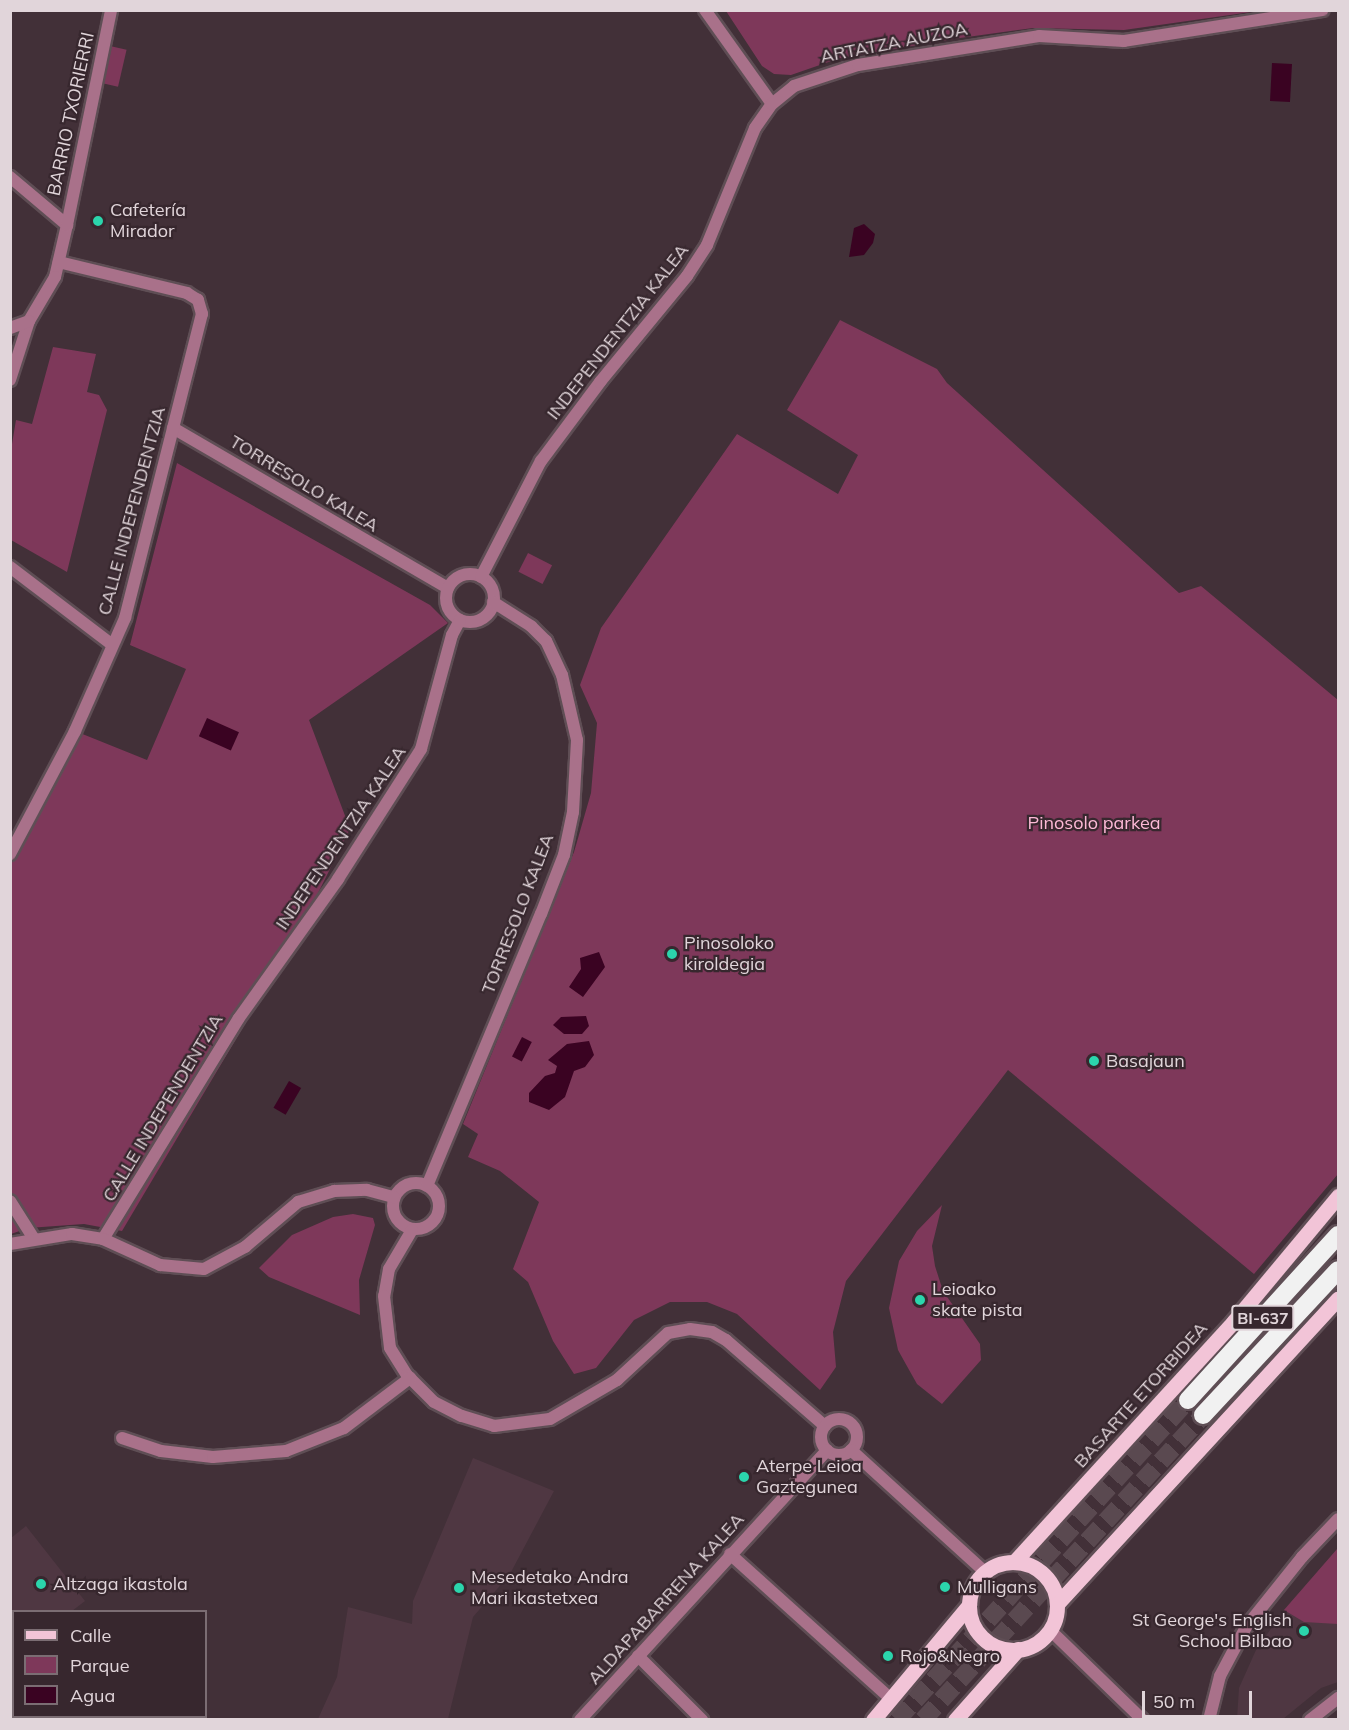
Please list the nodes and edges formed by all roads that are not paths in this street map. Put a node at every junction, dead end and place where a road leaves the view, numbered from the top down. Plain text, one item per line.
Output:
1 (111, 10) edge
2 (705, 10) edge
3 (1323, 10) edge
4 (772, 104) junction
5 (10, 177) edge
6 (67, 225) junction
7 (59, 262) junction
8 (29, 321) junction
9 (10, 328) edge
10 (10, 380) edge
11 (173, 428) junction
12 (10, 567) edge
13 (481, 577) junction
14 (448, 588) junction
15 (493, 602) junction
16 (460, 620) junction
17 (111, 644) junction
18 (10, 854) edge
19 (254, 997) joint
20 (427, 1186) junction
21 (1338, 1196) edge
22 (394, 1197) junction
23 (10, 1201) edge
24 (412, 1230) junction
25 (1338, 1235) edge
26 (34, 1239) junction
27 (103, 1239) junction
28 (10, 1244) edge
29 (1338, 1270) edge
30 (1338, 1298) edge
31 (410, 1378) junction
32 (1188, 1400) tunnel mouth
33 (1203, 1415) tunnel mouth
34 (825, 1426) junction
35 (122, 1438) dead end
36 (827, 1450) junction
37 (851, 1450) junction
38 (1338, 1519) edge
39 (730, 1554) junction
40 (1014, 1562) junction
41 (984, 1572) junction
42 (1058, 1604) junction
43 (969, 1605) junction
44 (1050, 1630) junction
45 (1018, 1649) junction
46 (638, 1656) junction
47 (1338, 1698) edge
48 (891, 1699) junction
49 (580, 1719) edge
50 (702, 1719) edge
51 (873, 1719) edge
52 (955, 1719) edge
53 (1143, 1719) edge
54 (1209, 1719) edge
55 (1310, 1719) edge

1 - 6 street, BARRIO TXORIERRI
2 - 4 street
3 - 4 street, ARTATZA AUZOA
4 - 13 street, INDEPENDENTZIA KALEA
5 - 6 street, BARRIO TXORIERRI
6 - 7 street, BARRIO TXORIERRI
7 - 8 street, BARRIO TXORIERRI
7 - 11 street, CALLE INDEPENDENTZIA
8 - 9 street
8 - 10 street, BARRIO TXORIERRI
11 - 14 street, TORRESOLO KALEA
11 - 17 street, CALLE INDEPENDENTZIA
12 - 17 street
13 - 14 street
13 - 15 street
14 - 16 street
15 - 16 street
15 - 20 street, TORRESOLO KALEA
16 - 19 street, INDEPENDENTZIA KALEA
17 - 18 street, CALLE INDEPENDENTZIA
19 - 27 street, CALLE INDEPENDENTZIA
20 - 22 street
20 - 24 street
21 - 40 main road, BASARTE ETORBIDEA
22 - 24 street
22 - 27 street
23 - 26 street
24 - 31 street
25 - 32 highway, BI-637
26 - 27 street
26 - 28 street
29 - 33 highway, BI-637
30 - 42 main road
31 - 34 street
31 - 35 street
34 - 36 street
34 - 37 street
36 - 37 street
36 - 39 street, ALDAPABARRENA KALEA
37 - 41 street
38 - 54 street
39 - 46 street, ALDAPABARRENA KALEA
39 - 48 street
40 - 41 main road
40 - 42 main road
41 - 43 main road
42 - 44 main road
43 - 45 main road
43 - 48 main road
44 - 45 main road
44 - 53 street
45 - 52 main road
46 - 49 street, ALDAPABARRENA KALEA
46 - 50 street
47 - 55 street
48 - 51 main road

